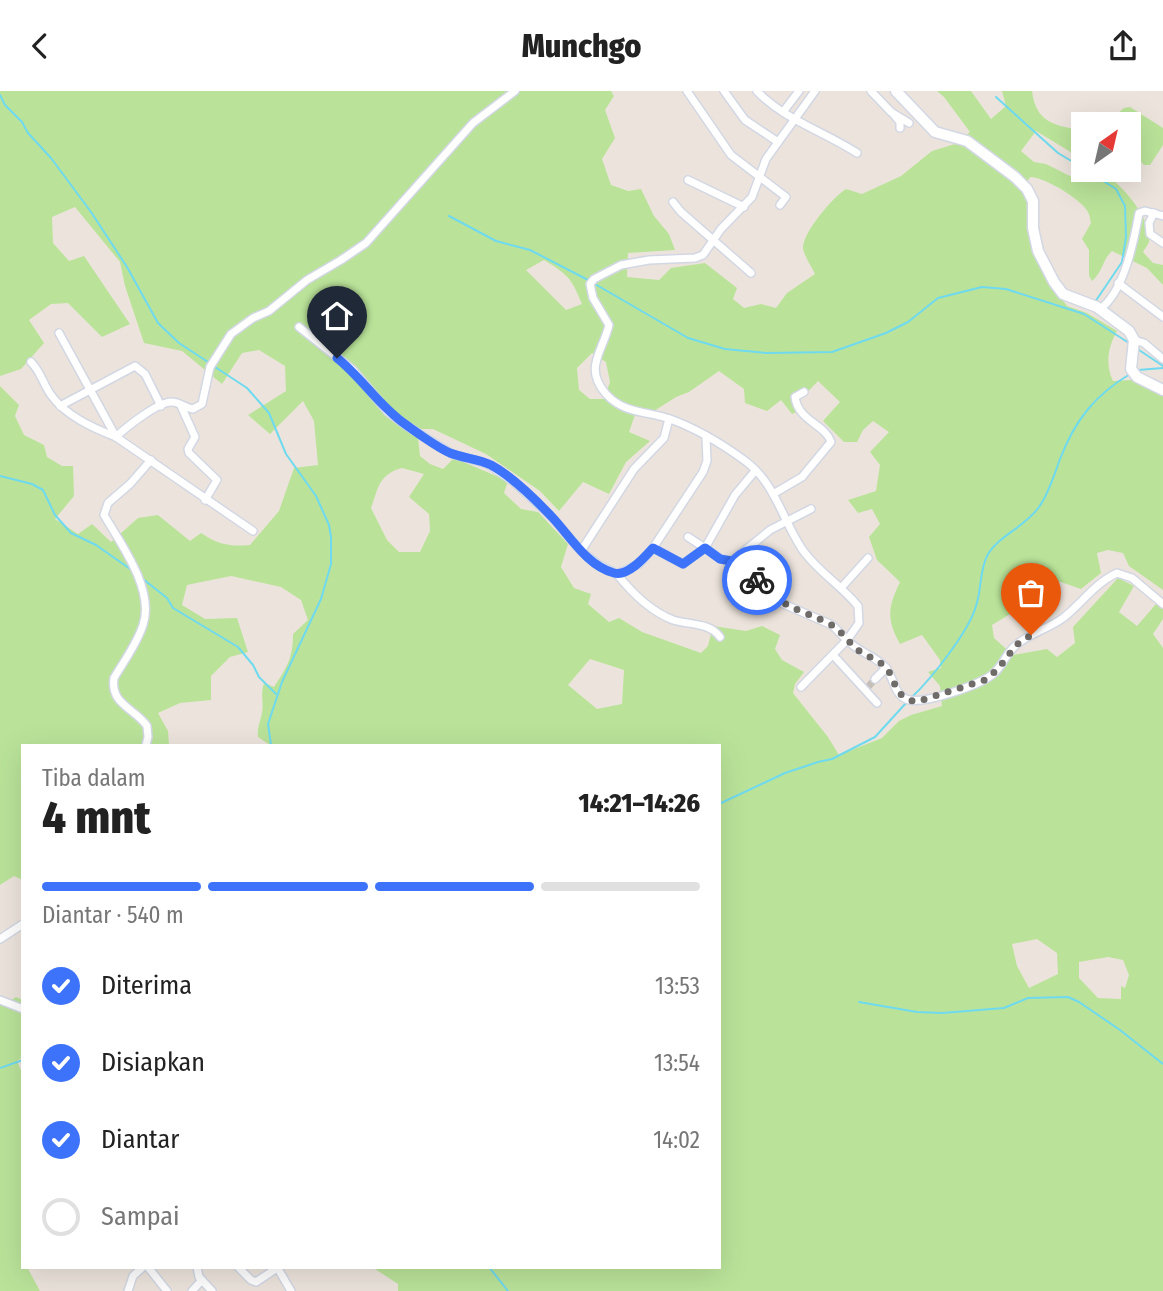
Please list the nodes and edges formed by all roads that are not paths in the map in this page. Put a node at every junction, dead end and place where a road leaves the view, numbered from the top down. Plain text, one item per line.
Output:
1 (514, 91) edge
2 (687, 91) edge
3 (724, 91) edge
4 (799, 91) edge
5 (814, 91) edge
6 (871, 91) edge
7 (896, 91) edge
8 (762, 93) edge
9 (783, 111) junction
10 (891, 112) junction
11 (795, 120) junction
12 (909, 123) dead end
13 (900, 128) dead end
14 (778, 142) junction
15 (857, 153) dead end
16 (760, 179) junction
17 (688, 180) dead end
18 (673, 202) dead end
19 (780, 205) dead end
20 (744, 207) junction
21 (1154, 213) junction
22 (1163, 216) edge
23 (715, 239) junction
24 (1163, 243) edge
25 (751, 273) dead end
26 (1118, 283) junction
27 (1095, 307) junction
28 (1163, 317) edge
29 (299, 327) dead end
30 (59, 333) dead end
31 (1134, 340) junction
32 (1163, 359) edge
33 (31, 362) dead end
34 (90, 390) junction
35 (1163, 390) edge
36 (804, 392) dead end
37 (60, 405) junction
38 (181, 405) junction
39 (161, 406) junction
40 (669, 419) junction
41 (116, 437) junction
42 (706, 438) junction
43 (151, 460) junction
44 (755, 471) junction
45 (774, 494) junction
46 (205, 499) junction
47 (811, 509) dead end
48 (787, 522) junction
49 (253, 531) dead end
50 (688, 537) dead end
51 (653, 548) junction
52 (705, 548) junction
53 (581, 551) junction
54 (868, 558) dead end
55 (732, 562) junction
56 (617, 574) junction
57 (841, 588) junction
58 (1163, 604) edge
59 (720, 637) dead end
60 (847, 640) junction
61 (833, 655) junction
62 (886, 668) junction
63 (875, 679) tunnel mouth
64 (801, 687) dead end
65 (877, 703) dead end
66 (146, 744) edge
67 (21, 925) edge
68 (0, 939) edge
69 (0, 1000) edge
70 (21, 1008) edge
71 (143, 1269) edge
72 (148, 1269) edge
73 (197, 1269) edge
74 (240, 1269) edge
75 (275, 1269) edge
76 (277, 1269) edge
77 (202, 1280) junction
78 (128, 1291) edge
79 (167, 1291) edge
80 (192, 1291) edge
81 (212, 1291) edge
82 (290, 1291) edge

1 - 38 street
2 - 16 street
3 - 14 street
4 - 9 street
5 - 11 street
6 - 10 street
7 - 27 street
8 - 9 street
9 - 11 street
10 - 12 street
10 - 13 street
11 - 14 street
11 - 15 street
14 - 16 street
16 - 19 street
16 - 20 street
17 - 20 street
18 - 23 street
20 - 23 street
21 - 22 street
21 - 24 street
21 - 26 street
23 - 25 street
23 - 40 street
26 - 27 street
26 - 28 street
27 - 31 street
29 - 53 street
30 - 34 street
31 - 32 street
31 - 35 street
33 - 37 street
34 - 37 street
34 - 39 street
34 - 41 street
36 - 45 street
37 - 41 street
38 - 39 street
38 - 46 street
39 - 41 street
40 - 42 street
40 - 53 street
41 - 43 street
42 - 44 street
42 - 51 street
43 - 46 street
43 - 66 street
44 - 45 street
44 - 52 street
45 - 48 street
46 - 49 street
47 - 48 street
48 - 55 street
48 - 57 street
50 - 52 street
51 - 52 street
51 - 56 street
52 - 55 street
53 - 56 street
54 - 57 street
55 - 60 street
56 - 59 street
57 - 60 street
58 - 62 street
60 - 61 street
60 - 62 street
61 - 64 street
61 - 65 street
62 - 63 street
67 - 68 street
69 - 70 street
71 - 78 street
72 - 79 street
73 - 77 street
74 - 75 street
76 - 82 street
77 - 80 street
77 - 81 street

